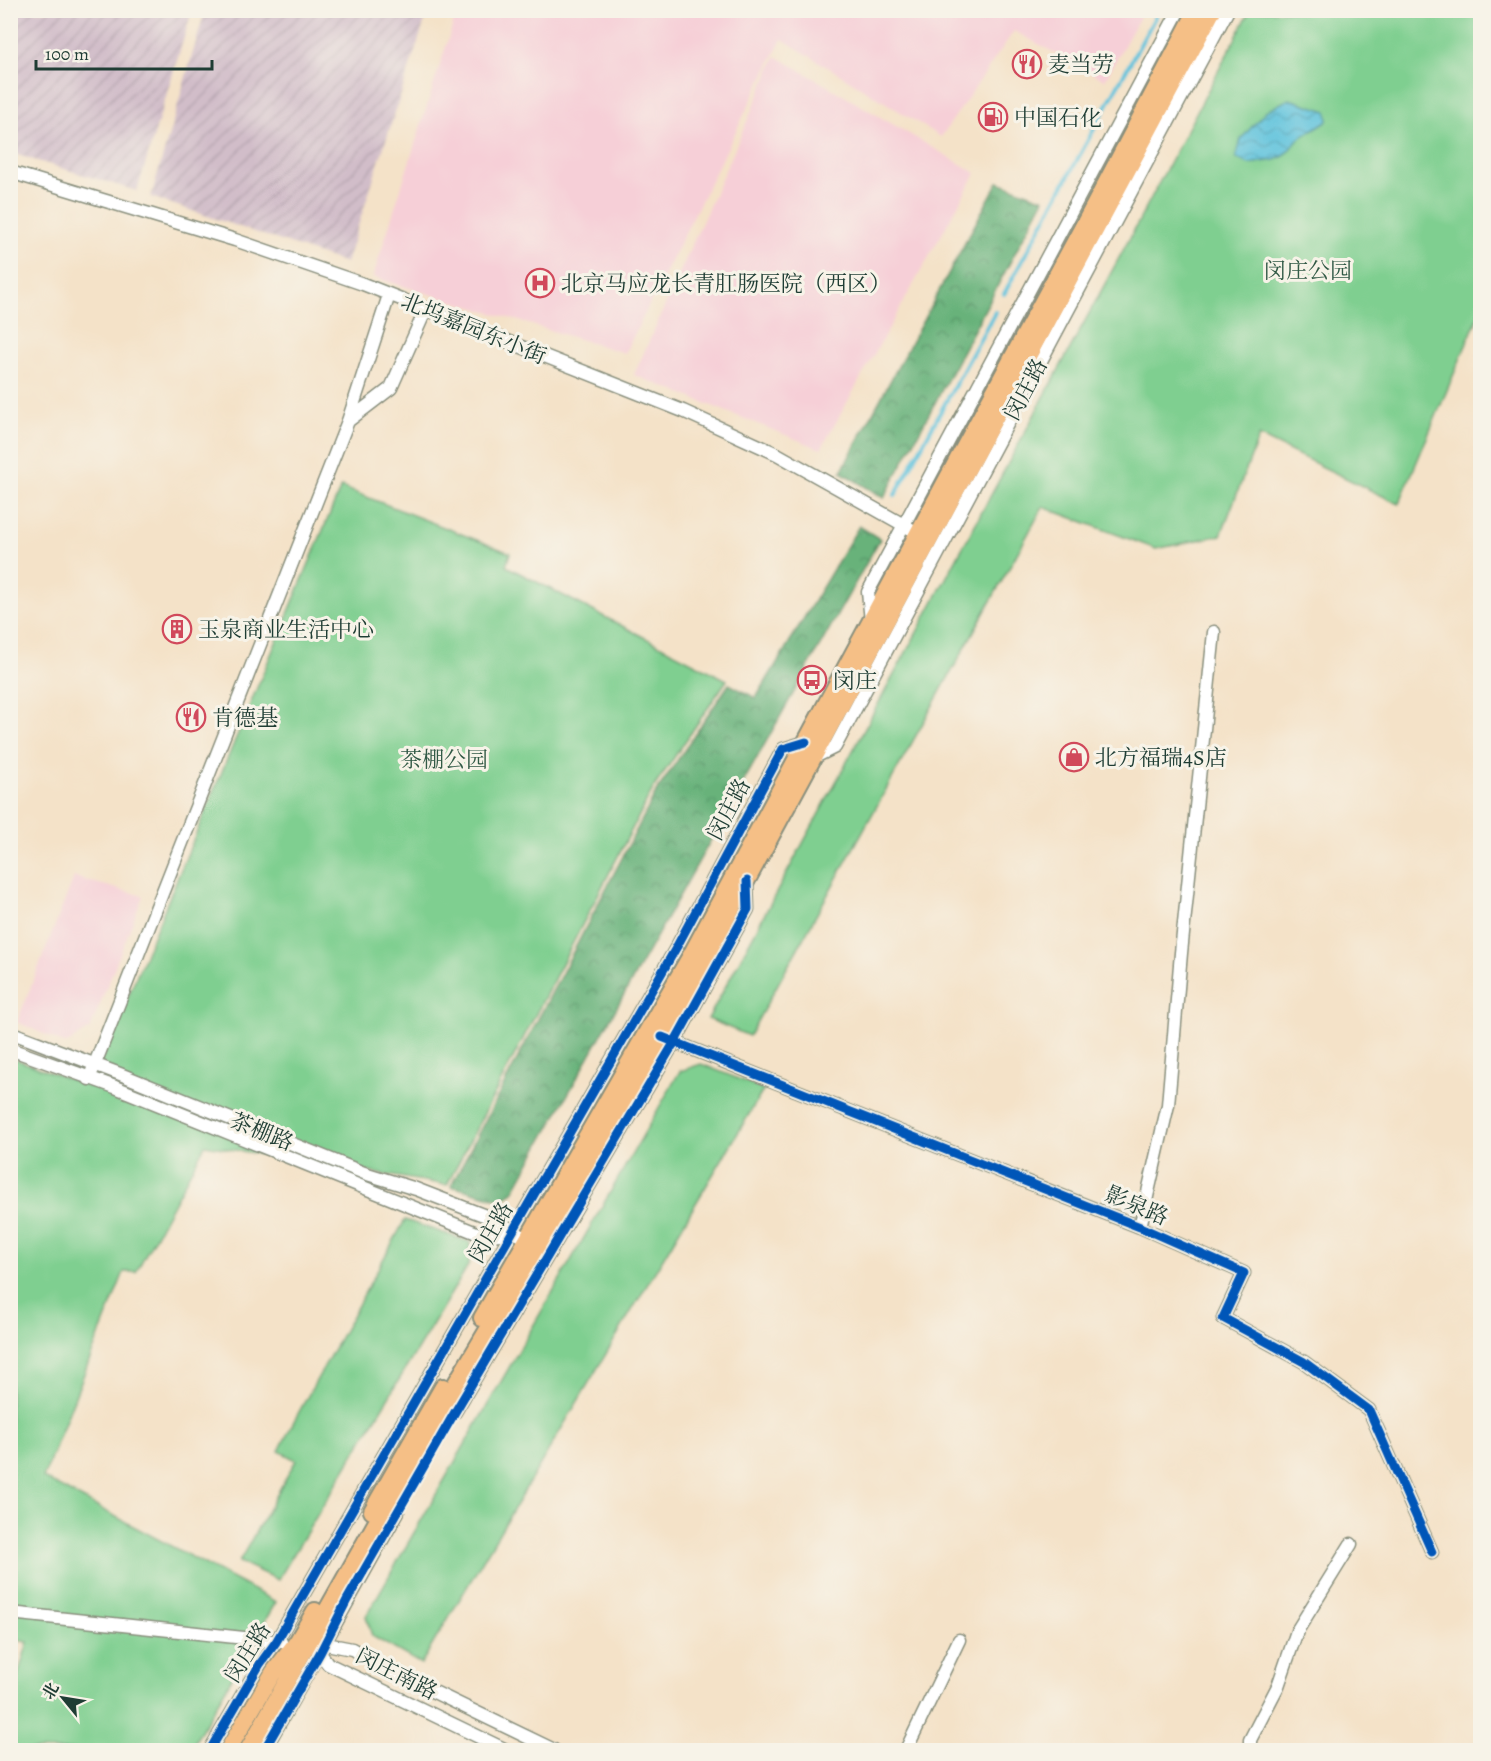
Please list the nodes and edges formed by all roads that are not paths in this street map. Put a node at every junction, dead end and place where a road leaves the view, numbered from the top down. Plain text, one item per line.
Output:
1 (1179, 10) edge
2 (1197, 10) edge
3 (1213, 10) edge
4 (1228, 10) edge
5 (10, 172) edge
6 (1098, 209) junction
7 (389, 295) junction
8 (426, 309) junction
9 (348, 421) junction
10 (911, 529) junction
11 (1214, 632) dead end
12 (10, 1032) edge
13 (668, 1040) junction
14 (10, 1049) edge
15 (95, 1064) junction
16 (89, 1078) junction
17 (1140, 1227) junction
18 (527, 1238) junction
19 (449, 1416) junction
20 (1351, 1544) dead end
21 (1432, 1552) dead end
22 (10, 1613) edge
23 (958, 1640) dead end
24 (276, 1642) junction
25 (313, 1645) junction
26 (210, 1750) edge
27 (228, 1750) edge
28 (248, 1750) edge
29 (264, 1750) edge
30 (506, 1750) edge
31 (554, 1750) edge
32 (906, 1750) edge
33 (1250, 1750) edge

1 - 6 street, 闵庄路
2 - 6 main road, 闵庄路
3 - 6 main road, 闵庄路
4 - 6 street, 闵庄路
5 - 7 street, 北坞嘉园东小街
6 - 10 main road, 闵庄路
6 - 13 main road, 闵庄路
7 - 8 street, 北坞嘉园东小街
7 - 9 street
8 - 9 street
8 - 10 street, 北坞嘉园东小街
9 - 15 street
10 - 18 main road, 闵庄路
11 - 17 street
12 - 15 street, 茶棚路
13 - 17 street, 影泉路
13 - 18 main road, 闵庄路
13 - 19 street, 闵庄路
14 - 16 street, 茶棚路
15 - 16 street
15 - 18 street, 茶棚路
16 - 18 street, 茶棚路
17 - 21 street, 影泉路
18 - 19 main road, 闵庄路
18 - 24 street, 闵庄路
18 - 25 main road, 闵庄路
19 - 25 main road, 闵庄路
20 - 33 street
22 - 24 street
23 - 32 street
24 - 25 street
24 - 26 street, 闵庄路
25 - 27 main road, 闵庄路
25 - 28 main road, 闵庄路
25 - 29 street, 闵庄路
25 - 30 street, 闵庄南路
25 - 31 street, 闵庄南路

